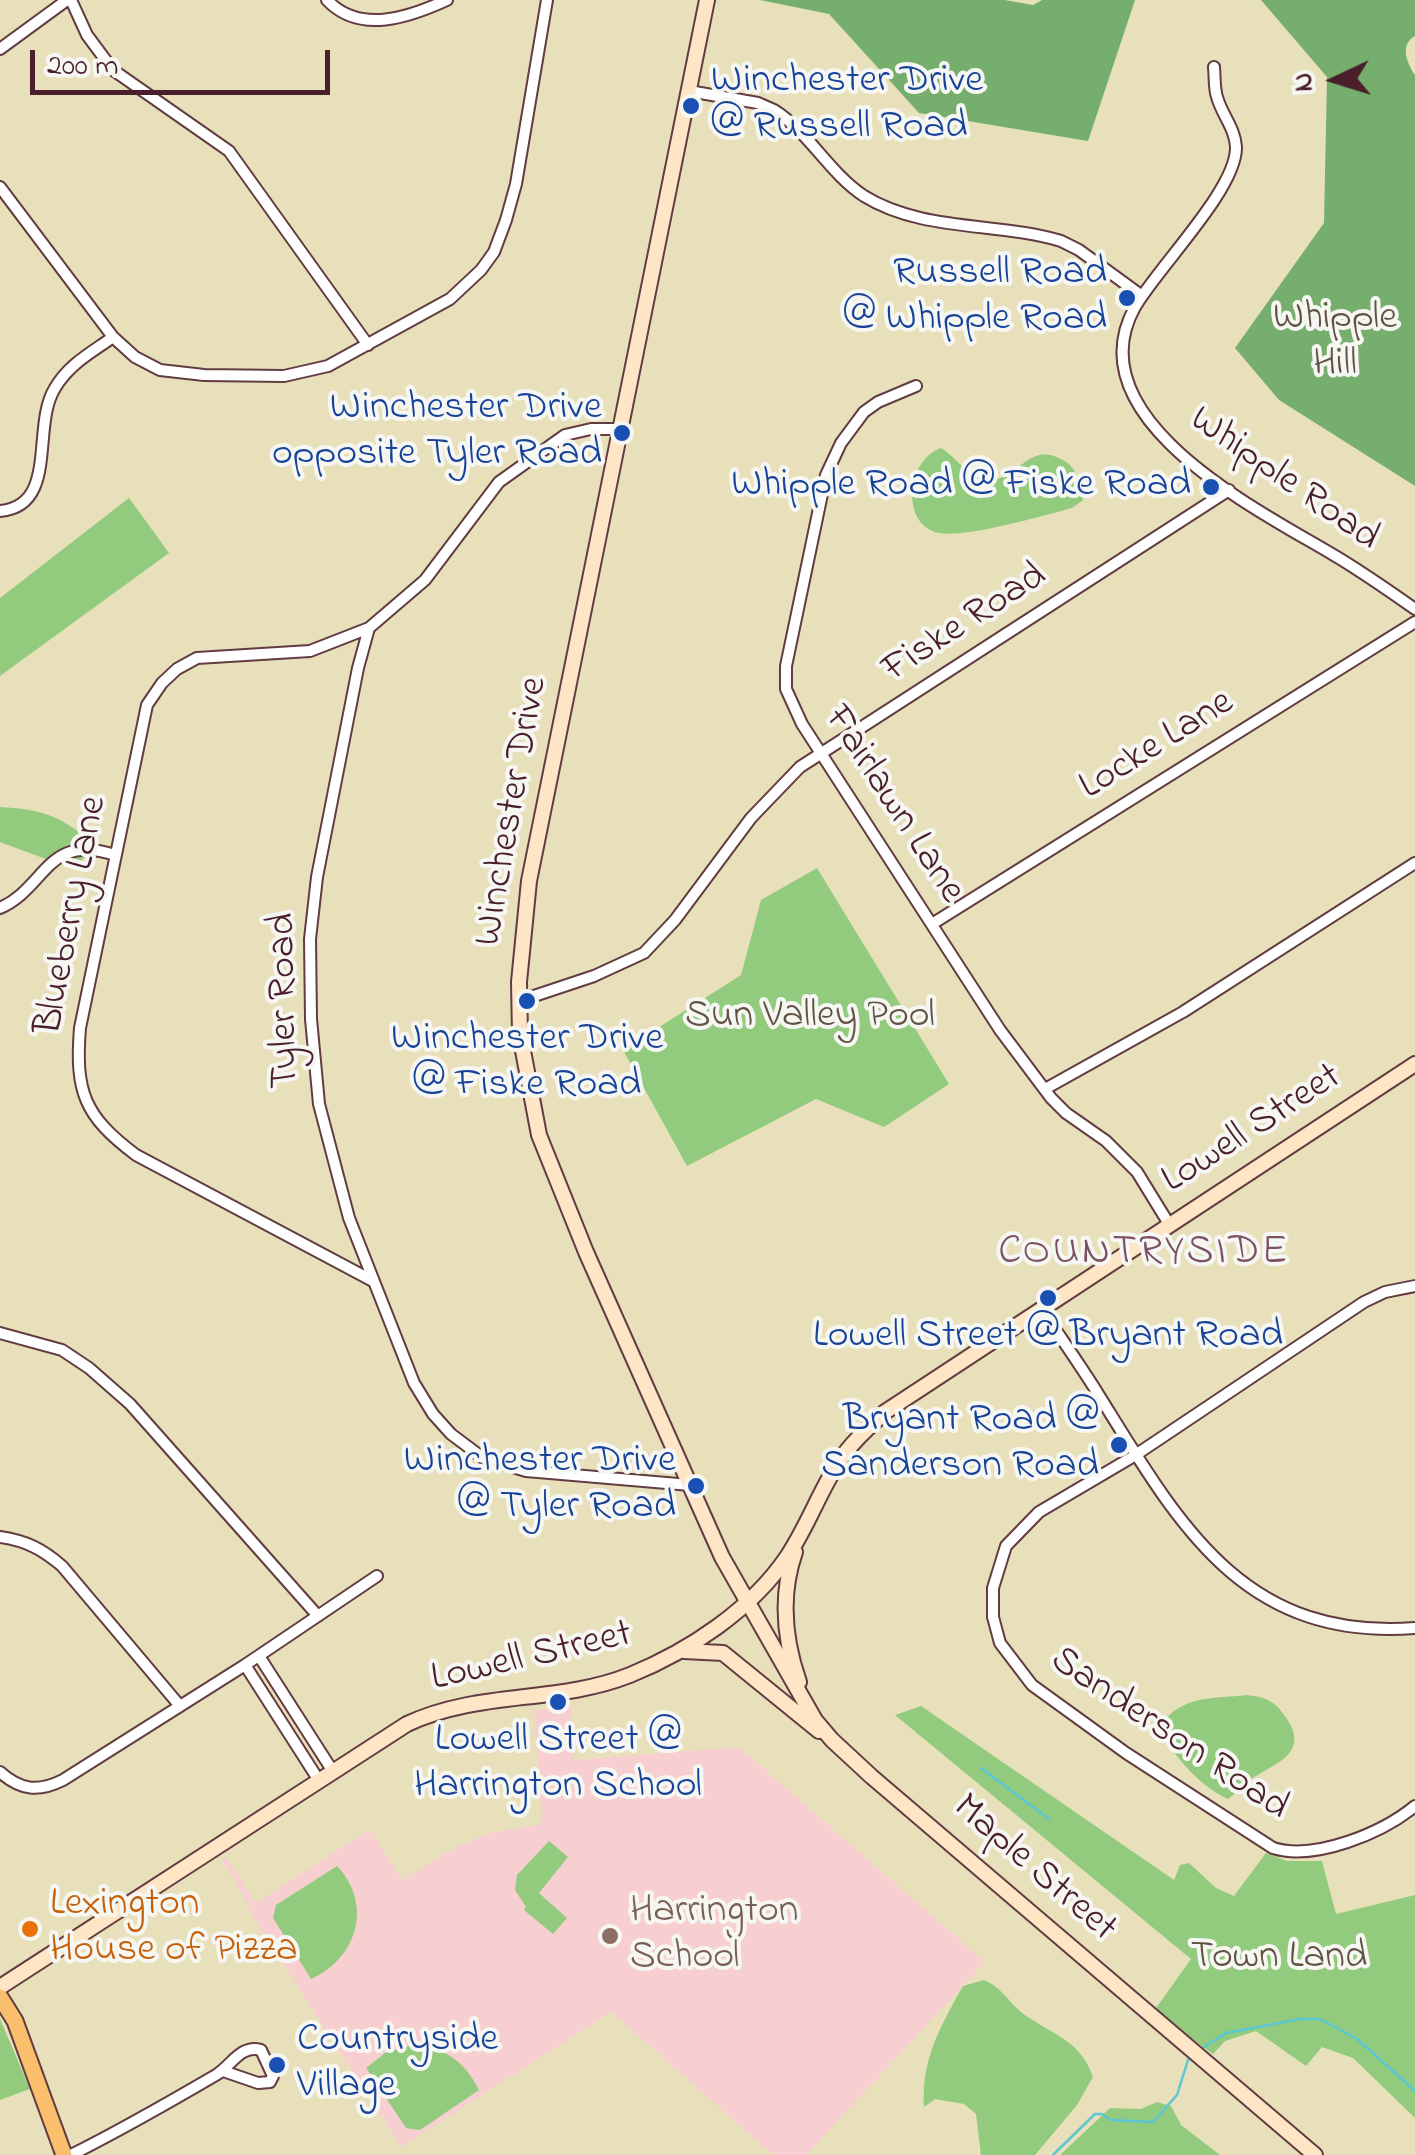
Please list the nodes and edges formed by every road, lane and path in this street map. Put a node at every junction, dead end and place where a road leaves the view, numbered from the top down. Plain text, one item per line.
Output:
1 (69, 0) edge
2 (327, 0) edge
3 (447, 0) edge
4 (547, 0) edge
5 (707, 0) edge
6 (0, 49) edge
7 (1214, 67) dead end
8 (688, 90) junction
9 (0, 187) edge
10 (1142, 296) junction
11 (113, 338) junction
12 (368, 346) junction
13 (916, 386) dead end
14 (620, 429) junction
15 (1228, 490) junction
16 (0, 511) edge
17 (1415, 609) edge
18 (1415, 622) edge
19 (369, 628) junction
20 (821, 754) junction
21 (115, 855) junction
22 (1415, 864) edge
23 (0, 908) edge
24 (932, 924) junction
25 (519, 1001) junction
26 (1415, 1064) edge
27 (1045, 1090) junction
28 (1169, 1224) junction
29 (374, 1282) junction
30 (1415, 1286) edge
31 (1041, 1308) junction
32 (0, 1333) edge
33 (1134, 1456) junction
34 (690, 1485) junction
35 (814, 1505) junction
36 (0, 1537) edge
37 (377, 1576) dead end
38 (746, 1602) junction
39 (318, 1616) junction
40 (1415, 1628) edge
41 (677, 1652) junction
42 (259, 1656) junction
43 (245, 1665) junction
44 (180, 1706) junction
45 (815, 1720) junction
46 (832, 1740) junction
47 (332, 1770) junction
48 (0, 1772) edge
49 (318, 1779) junction
50 (1415, 1806) edge
51 (0, 1987) edge
52 (0, 1996) edge
53 (223, 2070) junction
54 (68, 2155) edge
55 (1315, 2155) edge

1 - 6 street
1 - 12 street
2 - 3 street
4 - 12 street
5 - 8 main road, Winchester Drive
7 - 10 street, Whipple Road
8 - 10 street
8 - 14 main road, Winchester Drive
9 - 11 street
10 - 15 street, Whipple Road
11 - 12 street
11 - 16 street
13 - 20 street, Fairlawn Lane
14 - 19 street
14 - 25 main road, Winchester Drive
15 - 17 street, Whipple Road
15 - 20 street, Fiske Road
18 - 24 street, Locke Lane
19 - 21 street, Blueberry Lane
19 - 29 street, Tyler Road
20 - 24 street, Fairlawn Lane
20 - 25 street, Fiske Road
21 - 23 street
21 - 29 street, Blueberry Lane
22 - 27 street
24 - 27 street, Fairlawn Lane
25 - 34 main road, Winchester Drive
26 - 28 main road, Lowell Street
27 - 28 street, Fairlawn Lane
28 - 31 main road, Lowell Street
29 - 34 street, Tyler Road
30 - 33 street, Sanderson Road
31 - 33 street
31 - 35 main road, Lowell Street
32 - 39 street
33 - 40 street
33 - 50 street, Sanderson Road
34 - 38 main road, Winchester Drive
35 - 38 main road, Lowell Street
35 - 45 main road
36 - 44 street
37 - 39 street
38 - 41 main road, Lowell Street
38 - 45 main road, Maple Street
39 - 42 street
41 - 46 main road
41 - 47 main road, Lowell Street
42 - 43 street
42 - 47 street
43 - 44 street
43 - 49 street
44 - 48 street
45 - 46 main road, Maple Street
46 - 55 main road, Maple Street
47 - 49 main road, Lowell Street
49 - 51 main road, Lowell Street
52 - 54 main road
53 - 53 street
53 - 54 street

